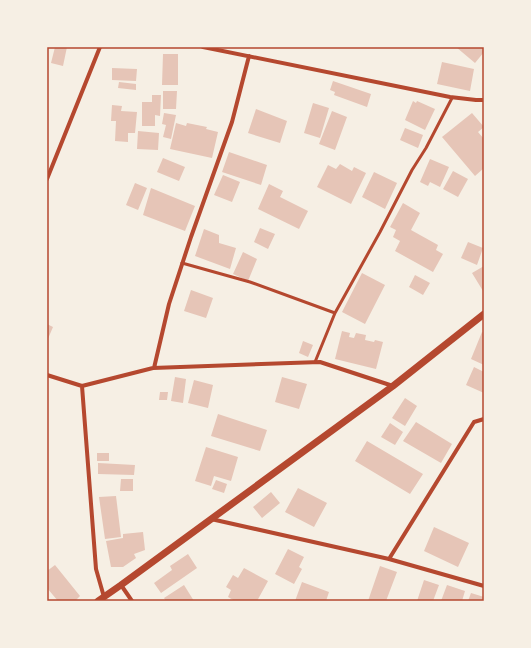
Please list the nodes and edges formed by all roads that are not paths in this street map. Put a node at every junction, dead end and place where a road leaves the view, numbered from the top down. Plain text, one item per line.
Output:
1 (100, 47) edge
2 (203, 47) edge
3 (249, 56) junction
4 (452, 98) junction
5 (484, 100) edge
6 (47, 179) edge
7 (182, 264) junction
8 (334, 313) junction
9 (484, 314) edge
10 (316, 362) junction
11 (154, 368) junction
12 (47, 375) edge
13 (82, 386) junction
14 (393, 386) junction
15 (484, 419) edge
16 (211, 519) junction
17 (389, 559) junction
18 (121, 585) junction
19 (484, 586) edge
20 (101, 599) edge
21 (132, 601) edge

1 - 6 street
2 - 3 street
3 - 4 street
3 - 7 street
4 - 5 street
4 - 8 lane
7 - 8 lane
7 - 11 street
8 - 10 lane
9 - 14 street
10 - 11 street
10 - 14 street
11 - 13 street
12 - 13 street
13 - 20 street
14 - 16 street
15 - 17 street
16 - 17 street
16 - 18 street
17 - 19 street
18 - 20 street
18 - 21 street

